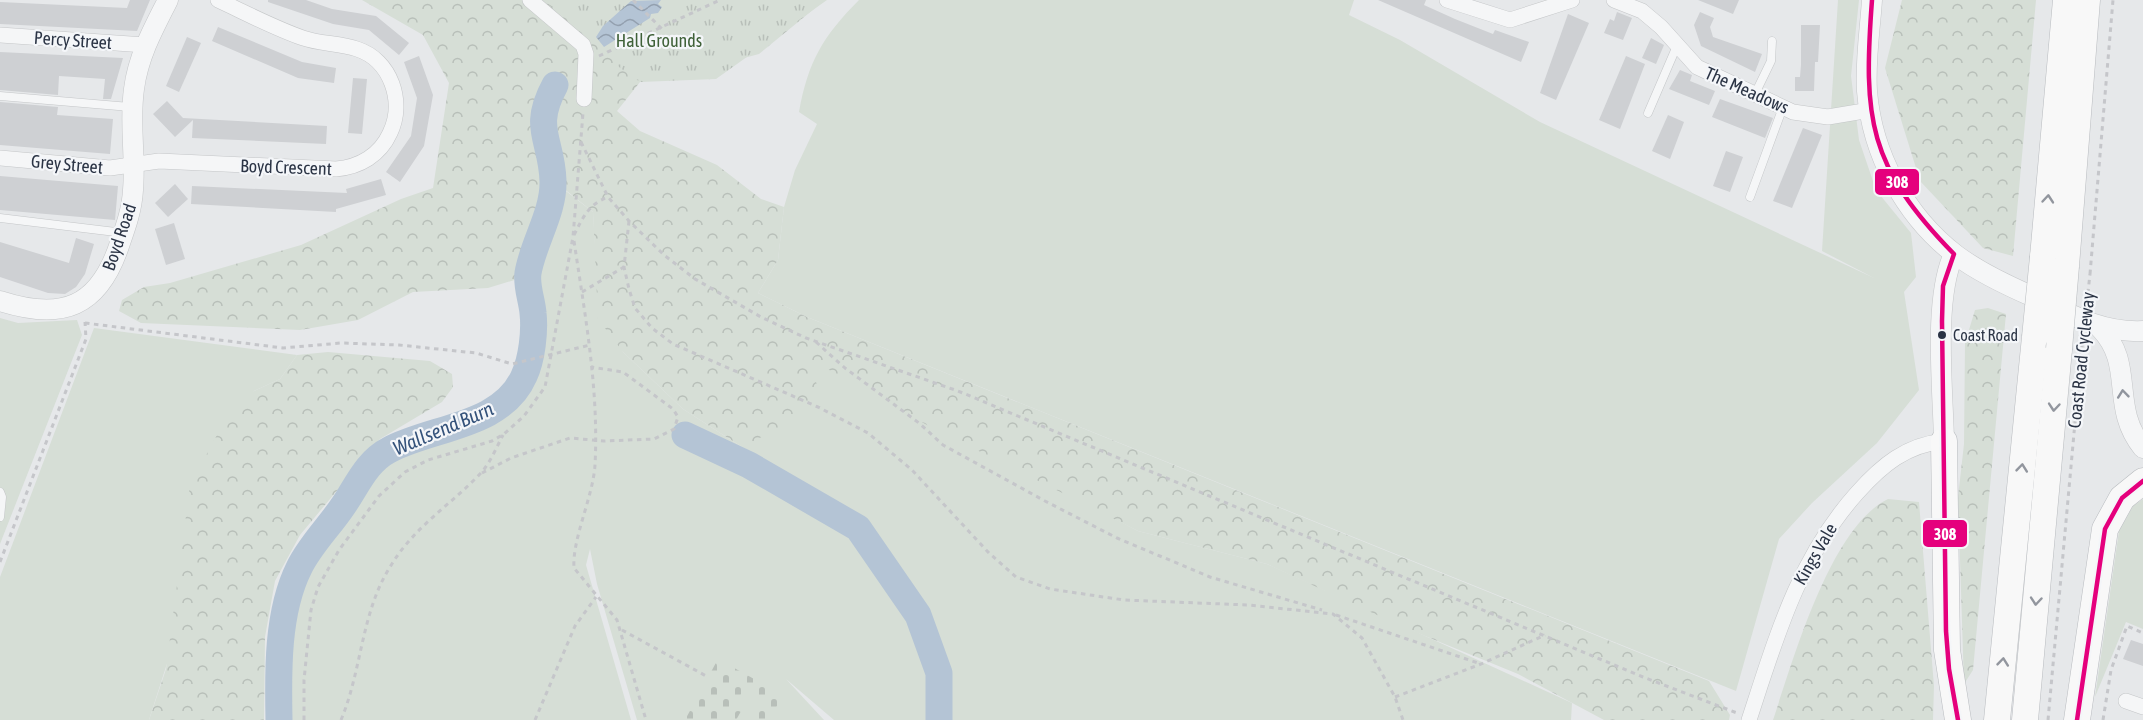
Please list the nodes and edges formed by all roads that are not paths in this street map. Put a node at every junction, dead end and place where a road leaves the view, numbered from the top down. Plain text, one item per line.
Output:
1 (168, 0) edge
2 (218, 0) edge
3 (530, 0) edge
4 (1447, 0) edge
5 (1614, 0) edge
6 (1872, 0) edge
7 (2066, 0) edge
8 (2087, 0) edge
9 (1564, 1) edge
10 (0, 34) edge
11 (1772, 41) dead end
12 (145, 45) junction
13 (1676, 48) junction
14 (2091, 69) dead end
15 (1755, 94) junction
16 (0, 96) edge
17 (584, 99) road end
18 (132, 107) junction
19 (1783, 107) junction
20 (1870, 110) junction
21 (1648, 113) dead end
22 (0, 158) edge
23 (134, 164) junction
24 (1750, 197) dead end
25 (0, 218) edge
26 (124, 232) junction
27 (1954, 254) junction
28 (2066, 266) junction
29 (0, 301) edge
30 (2100, 328) junction
31 (2143, 332) edge
32 (1944, 441) junction
33 (2143, 448) edge
34 (2143, 481) edge
35 (0, 492) edge
36 (0, 517) edge
37 (2126, 701) dead end
38 (2143, 707) edge
39 (1749, 719) edge
40 (1958, 720) edge
41 (1997, 720) edge
42 (2025, 720) edge
43 (2077, 720) edge

1 - 12 street, Boyd Road
2 - 23 street, Boyd Crescent
3 - 17 street
4 - 9 street
5 - 13 street, The Meadows
6 - 20 street
28 -> 7 highway
8 - 28 highway
10 - 12 street, Percy Street
11 - 15 lane
12 - 18 street, Boyd Road
13 - 15 street, The Meadows
13 - 21 lane
14 - 28 lane
15 - 19 street, The Meadows
16 - 18 lane
18 - 23 street, Boyd Road
19 - 20 street, The Meadows
19 - 24 lane
20 - 27 street
22 - 23 street, Grey Street
23 - 26 street, Boyd Road
25 - 26 lane
26 - 29 street, Boyd Road
27 - 30 street
27 - 32 street
41 -> 28 highway, bridge
28 -> 42 highway, bridge
30 - 31 street
33 -> 30 street
32 - 39 street, Kings Vale
32 - 40 highway
34 - 43 highway
35 - 36 lane
37 - 38 street

